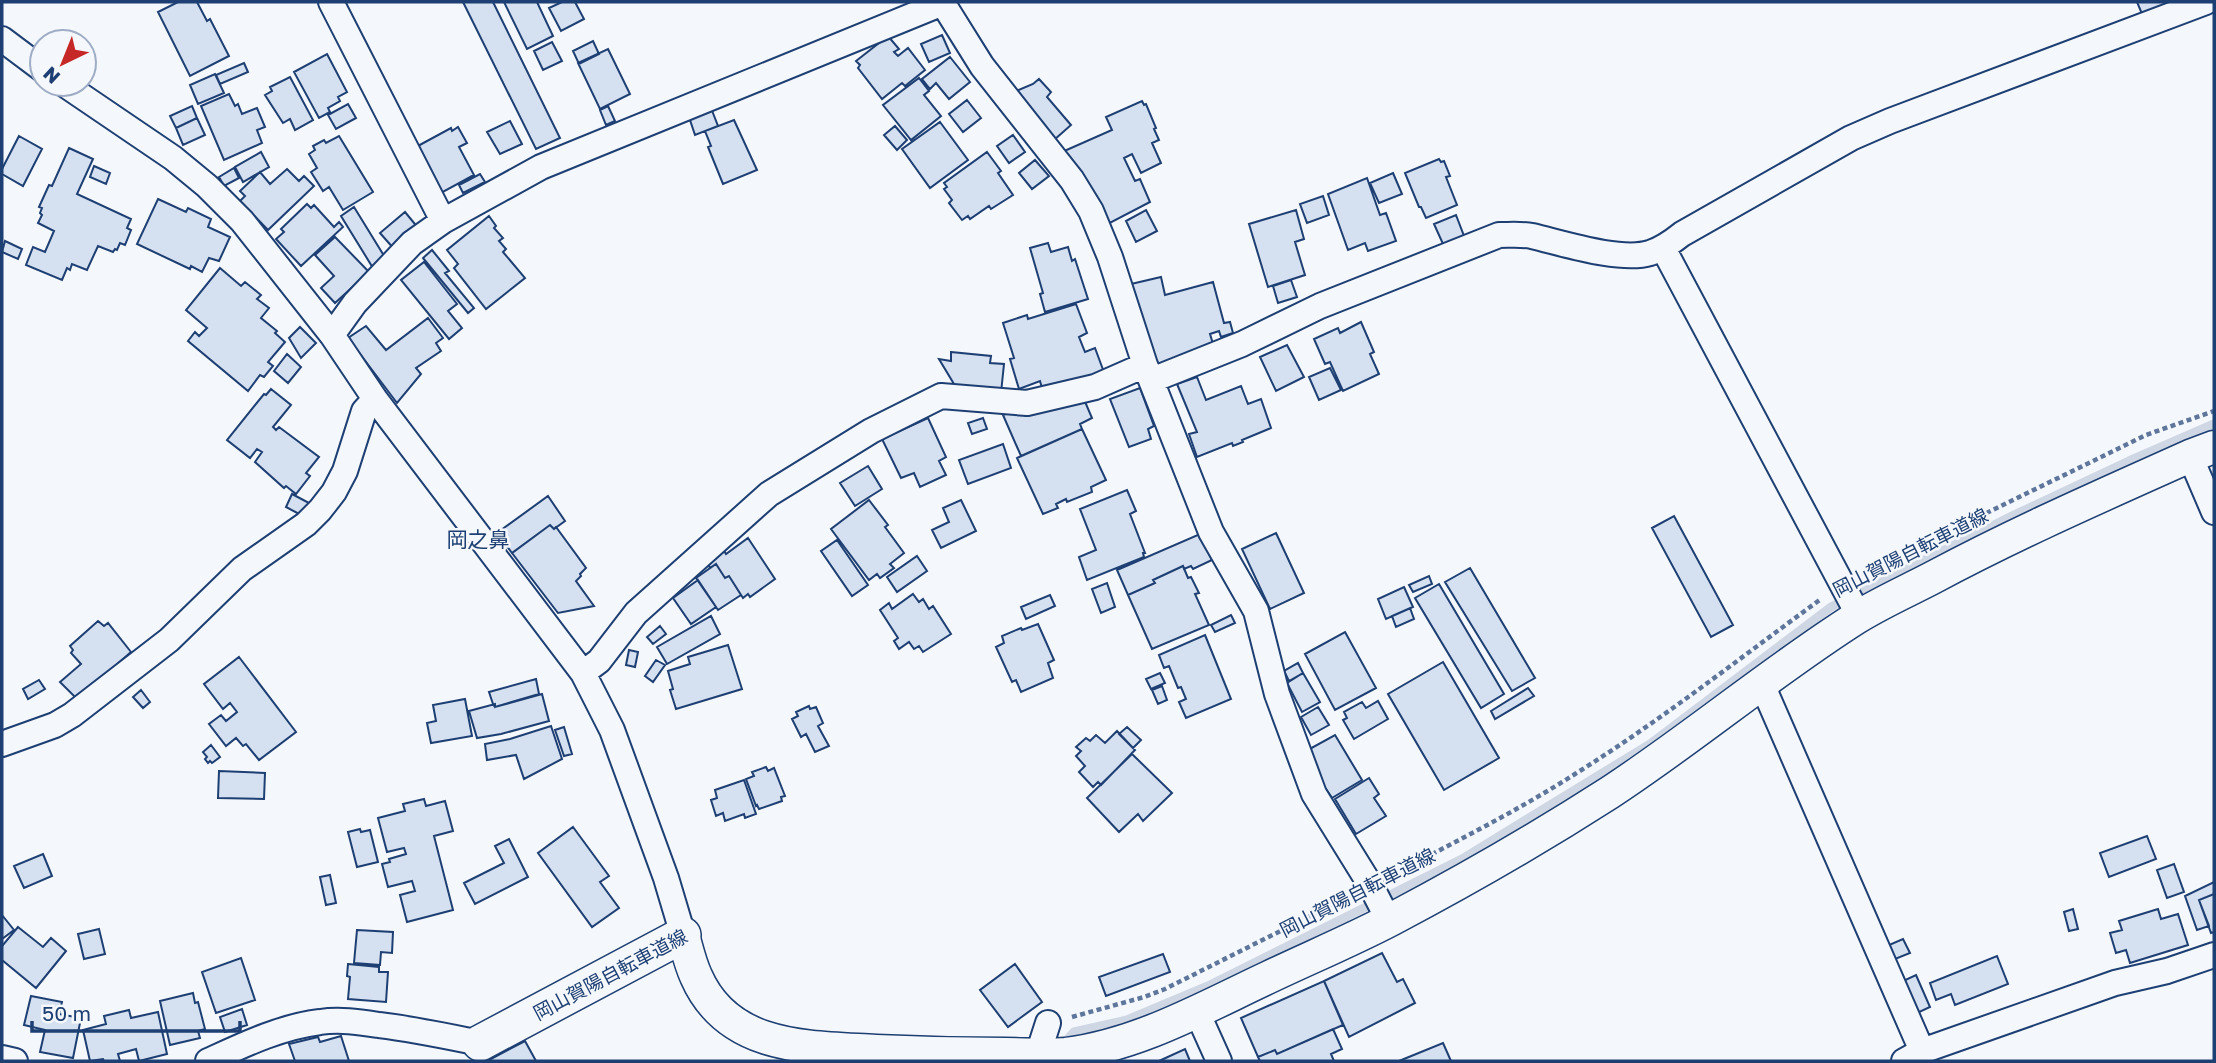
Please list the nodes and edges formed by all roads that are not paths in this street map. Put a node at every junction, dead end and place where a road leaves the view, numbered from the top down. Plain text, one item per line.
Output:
1 (331, 2) edge
2 (942, 2) edge
3 (2206, 2) edge
4 (2, 40) edge
5 (28, 59) edge
6 (85, 98) edge
7 (443, 221) junction
8 (1663, 248) junction
9 (332, 335) junction
10 (1149, 372) junction
11 (375, 399) junction
12 (2202, 451) edge
13 (2214, 512) edge
14 (1850, 600) junction
15 (583, 673) junction
16 (1761, 682) junction
17 (2, 744) edge
18 (1379, 902) junction
19 (683, 935) junction
20 (2214, 955) edge
21 (1197, 1012) junction
22 (1048, 1023) road end
23 (480, 1042) joint
24 (1057, 1055) edge
25 (1913, 1056) edge
26 (2, 1058) edge
27 (15, 1061) edge
28 (208, 1061) edge
29 (1219, 1061) edge

1 - 7 street
2 - 7 street
2 - 10 street
3 - 8 street
4 - 5 street
6 - 9 street
7 - 9 street
8 - 10 street
8 - 14 street
9 - 11 street
10 - 15 street
10 - 18 street
11 - 15 street
11 - 17 street
12 - 13 street
12 - 14 street
14 - 16 street
15 - 19 street
16 - 18 street
16 - 25 street
18 - 21 street
19 - 23 main road, 岡山賀陽自転車道線
19 - 24 street
20 - 25 street
21 - 24 street
21 - 29 street
22 - 24 street
23 - 28 street
26 - 27 street

